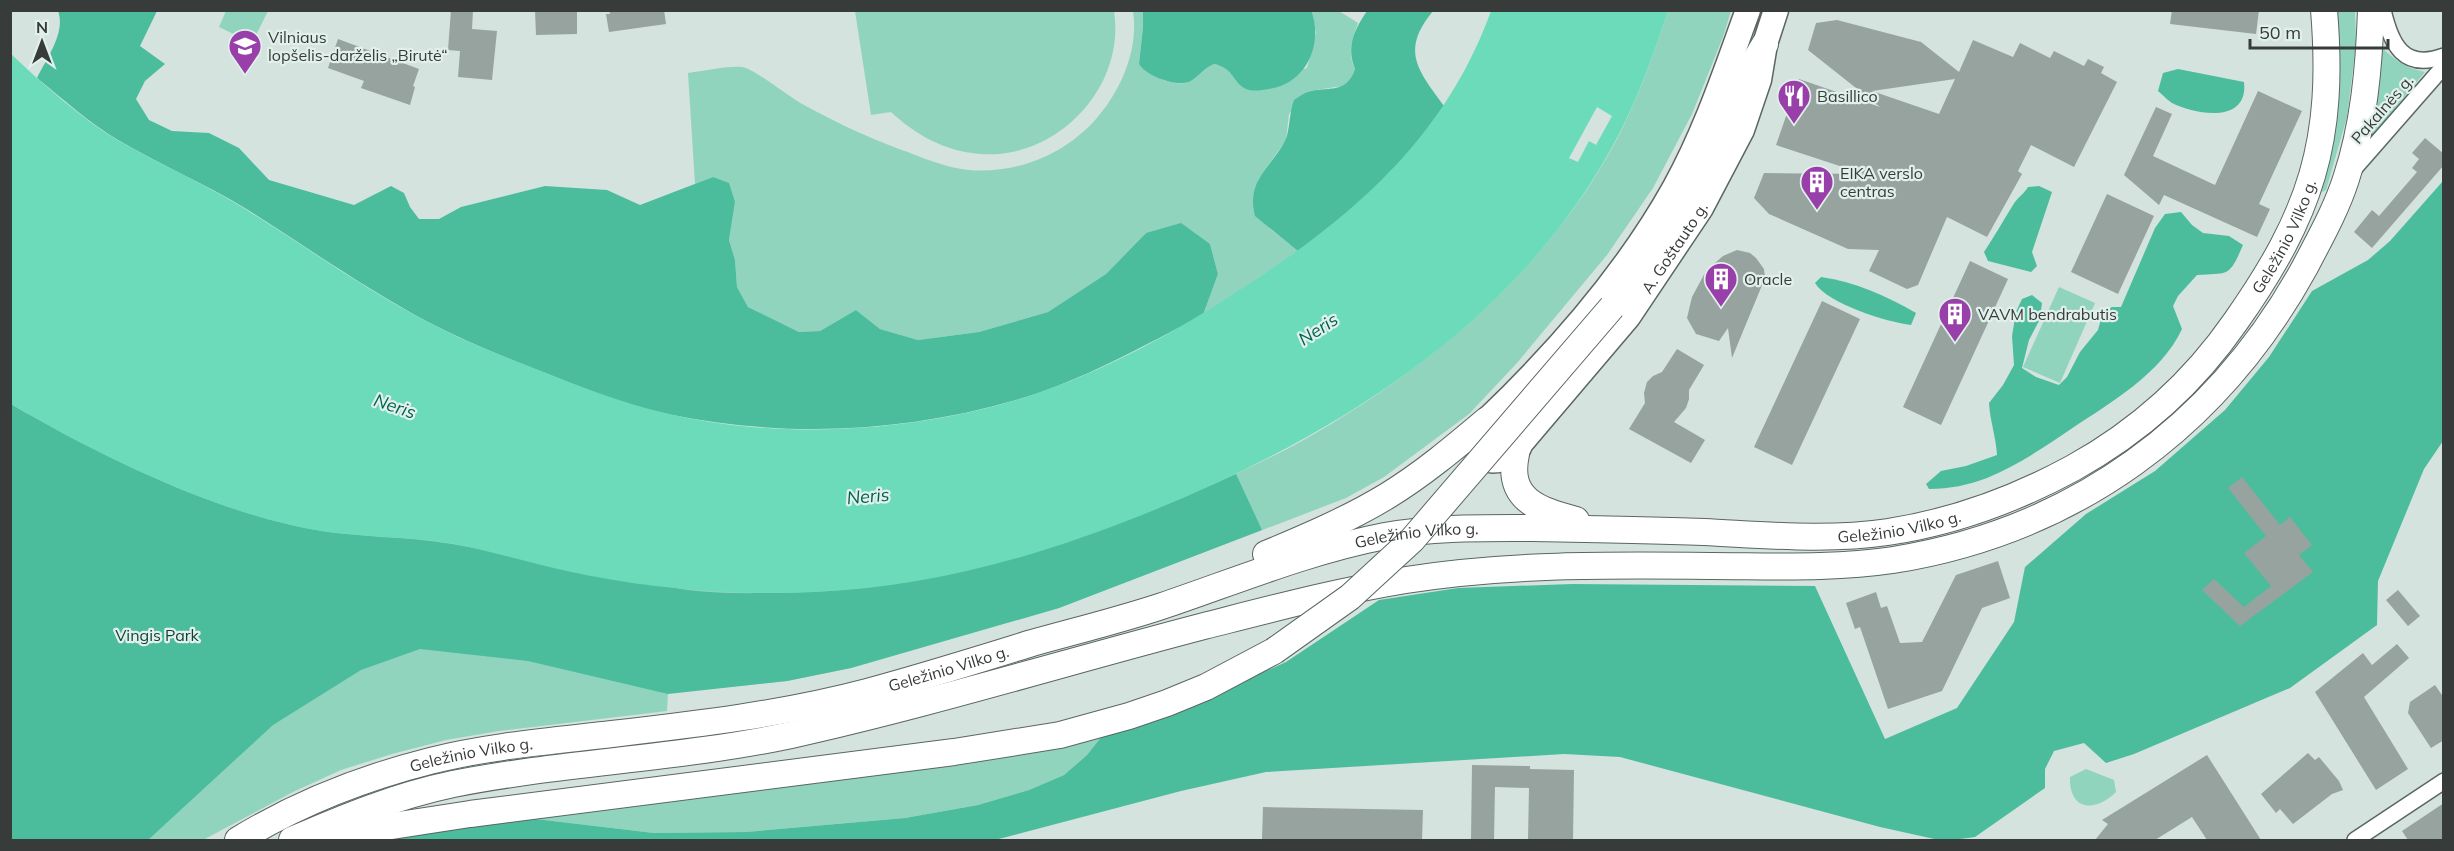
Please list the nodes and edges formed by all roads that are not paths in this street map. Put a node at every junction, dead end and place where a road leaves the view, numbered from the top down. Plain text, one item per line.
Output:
1 (1748, 10) edge
2 (1776, 10) edge
3 (2324, 10) edge
4 (2371, 10) edge
5 (2383, 10) edge
6 (1765, 44) junction
7 (2444, 56) edge
8 (2444, 66) edge
9 (2347, 176) junction
10 (1487, 420) junction
11 (1516, 454) junction
12 (1611, 529) junction
13 (1158, 607) junction
14 (2444, 781) edge
15 (238, 840) edge
16 (292, 840) edge
17 (327, 840) edge
18 (2355, 840) edge

1 - 10 main road, A. Goštauto g.
2 - 6 main road, A. Goštauto g.
3 - 12 highway, Geležinio Vilko g.
4 - 9 highway, Geležinio Vilko g.
5 - 7 street
6 - 11 main road, A. Goštauto g.
6 - 17 highway, bridge
8 - 9 street, Pakalnės g.
9 - 16 highway, Geležinio Vilko g.
10 - 11 main road
10 - 13 highway
11 - 12 highway
12 - 13 highway, Geležinio Vilko g.
13 - 15 highway, Geležinio Vilko g.
14 - 18 street

